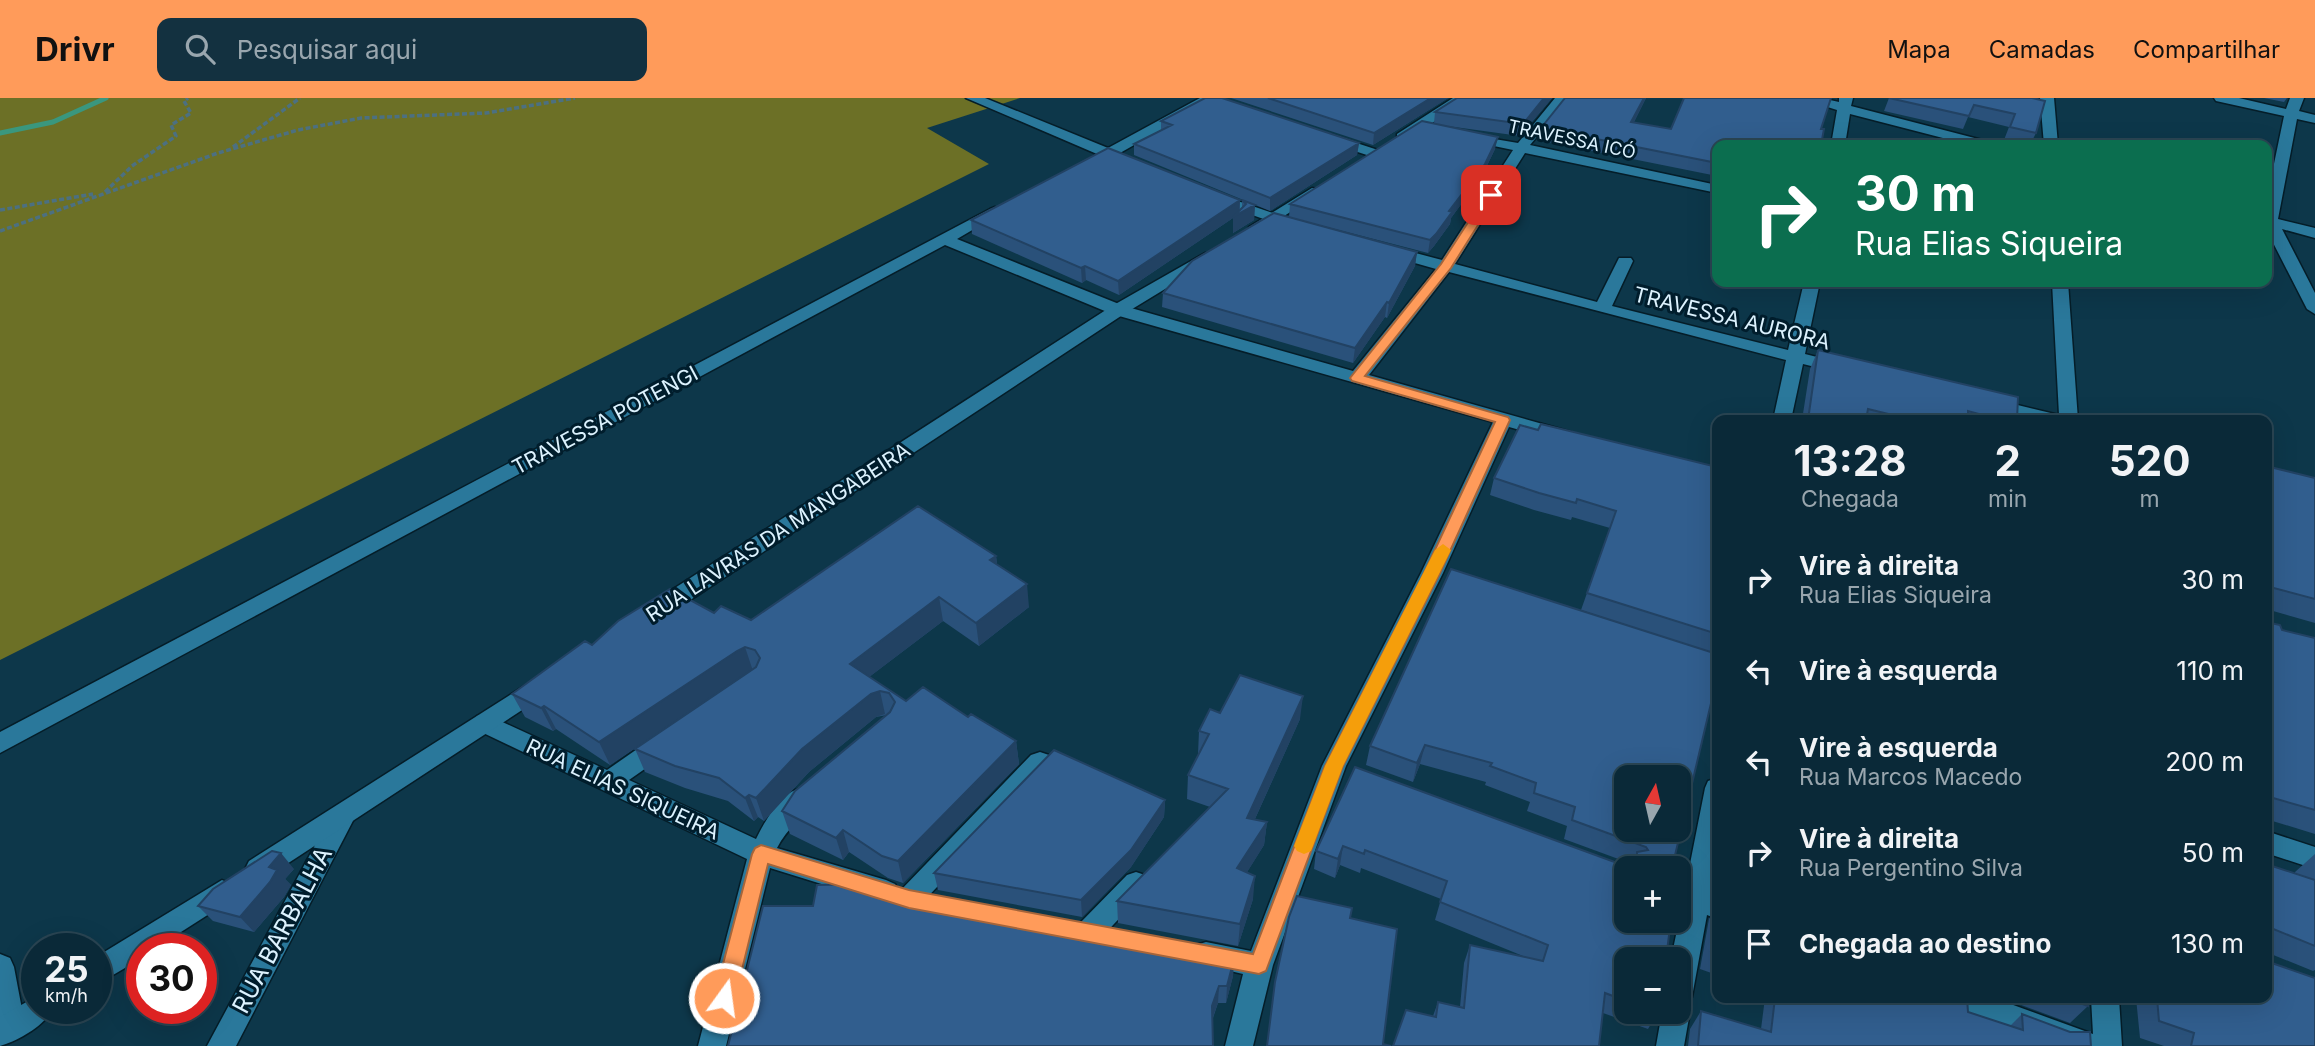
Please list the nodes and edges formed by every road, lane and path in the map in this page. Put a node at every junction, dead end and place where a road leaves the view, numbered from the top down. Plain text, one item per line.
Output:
1 (188, 98) edge
2 (300, 98) edge
3 (575, 98) edge
4 (973, 98) edge
5 (1462, 98) edge
6 (1562, 98) edge
7 (1806, 98) edge
8 (2047, 98) edge
9 (2221, 98) edge
10 (2297, 98) edge
11 (1215, 99) edge
12 (1845, 103) edge
13 (2291, 114) junction
14 (2315, 119) edge
15 (1420, 126) junction
16 (1323, 136) edge
17 (1839, 140) edge
18 (1968, 140) edge
19 (2051, 140) edge
20 (1521, 148) junction
21 (227, 151) junction
22 (1373, 153) junction
23 (1109, 154) junction
24 (1134, 164) edge
25 (1354, 164) edge
26 (1073, 172) edge
27 (1323, 184) edge
28 (1712, 188) edge
29 (104, 193) junction
30 (1221, 199) edge
31 (1014, 202) edge
32 (2272, 202) edge
33 (0, 211) edge
34 (1271, 219) junction
35 (2272, 221) edge
36 (2272, 228) edge
37 (1311, 230) edge
38 (0, 231) edge
39 (1247, 233) edge
40 (2315, 233) edge
41 (944, 239) junction
42 (1224, 247) edge
43 (1379, 248) edge
44 (1625, 261) dead end
45 (1446, 266) junction
46 (1811, 287) edge
47 (2060, 287) edge
48 (1602, 309) junction
49 (2315, 309) edge
50 (1118, 310) junction
51 (1795, 357) junction
52 (1858, 373) edge
53 (1357, 378) junction
54 (1976, 401) edge
55 (1783, 415) edge
56 (2034, 415) edge
57 (2068, 415) edge
58 (1503, 420) junction
59 (1582, 441) edge
60 (1432, 573) junction
61 (1458, 582) edge
62 (638, 624) edge
63 (555, 677) edge
64 (485, 723) junction
65 (676, 736) edge
66 (0, 743) edge
67 (1040, 762) edge
68 (1334, 766) junction
69 (1359, 776) edge
70 (823, 779) edge
71 (608, 782) junction
72 (344, 815) junction
73 (1712, 816) edge
74 (2272, 844) edge
75 (761, 854) junction
76 (2315, 858) edge
77 (1152, 867) edge
78 (909, 899) junction
79 (1697, 899) edge
80 (934, 904) edge
81 (1063, 927) edge
82 (1089, 932) junction
83 (1115, 937) edge
84 (1688, 947) edge
85 (1180, 950) edge
86 (112, 961) edge
87 (1259, 965) junction
88 (0, 967) edge
89 (1973, 1003) edge
90 (2105, 1003) edge
91 (21, 1019) edge
92 (1674, 1024) edge
93 (6, 1029) edge
94 (221, 1046) edge
95 (712, 1046) edge
96 (1239, 1046) edge
97 (1670, 1046) edge
98 (2089, 1046) edge
99 (2108, 1046) edge

1 - 29 path
2 - 21 path
3 - 21 path
4 - 23 street
5 - 15 street
6 - 20 street
7 - 12 street
8 - 19 street
9 - 13 street
10 - 13 street
11 - 23 street
12 - 17 street
12 - 18 street
13 - 14 street
13 - 32 street
15 - 20 street, TRAVESSA ICÓ
15 - 22 street
16 - 22 street
20 - 28 street, TRAVESSA ICÓ
20 - 45 street
21 - 29 path
22 - 25 street
23 - 24 street
23 - 26 street
27 - 34 street
29 - 33 path
29 - 38 path
30 - 34 street
31 - 41 street, TRAVESSA POTENGI
34 - 37 street
34 - 39 street
35 - 40 street
36 - 49 street
41 - 50 street
41 - 66 street, TRAVESSA POTENGI
42 - 50 street, RUA LAVRAS DA MANGABEIRA
43 - 45 street, TRAVESSA AURORA
44 - 48 street, TRAVESSA AURORA
45 - 48 street, TRAVESSA AURORA
45 - 53 street
46 - 51 street
47 - 57 street
48 - 51 street, TRAVESSA AURORA
50 - 53 street
50 - 62 street, RUA LAVRAS DA MANGABEIRA
51 - 52 street, TRAVESSA AURORA
51 - 55 street
53 - 58 street
54 - 56 street
58 - 59 street
58 - 60 street
60 - 61 street
60 - 68 street
63 - 64 street
64 - 71 street, RUA ELIAS SIQUEIRA
64 - 72 street
65 - 71 street
67 - 78 street
68 - 69 street
68 - 87 street
70 - 75 street
71 - 75 street, RUA ELIAS SIQUEIRA
72 - 86 street
72 - 94 street, RUA BARBALHA
73 - 79 street
74 - 76 street
75 - 78 street, RUA ELIAS SIQUEIRA
75 - 95 street
77 - 82 street
78 - 80 street, RUA ELIAS SIQUEIRA
79 - 84 street
81 - 82 street
82 - 83 street
85 - 87 street
87 - 96 street
88 - 93 street
89 - 98 street
90 - 99 street
91 - 93 street
92 - 97 street

